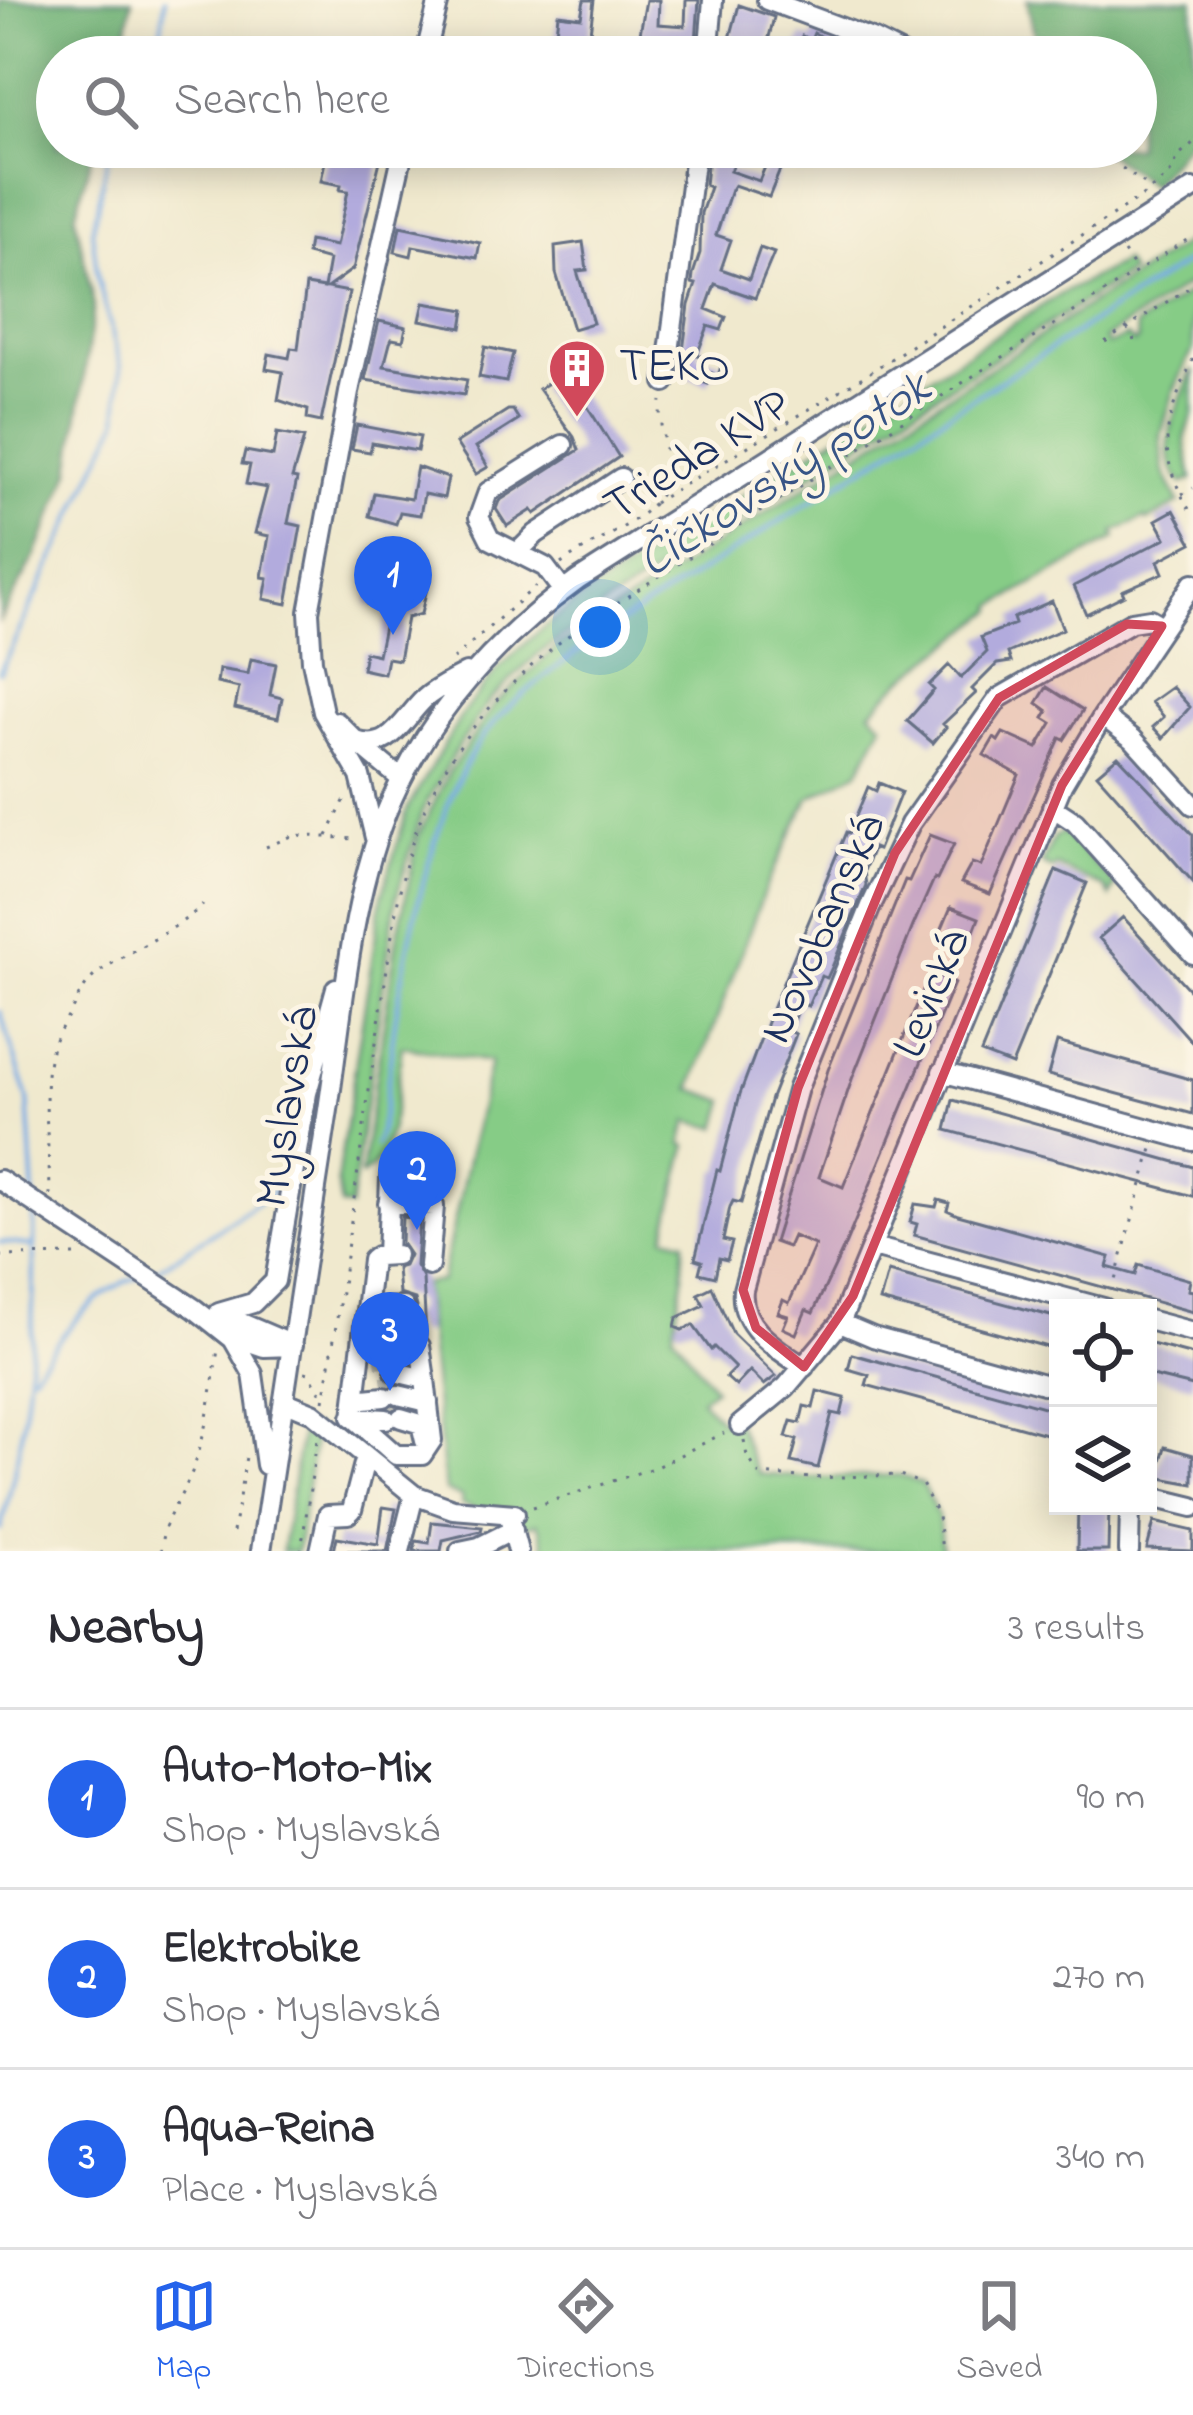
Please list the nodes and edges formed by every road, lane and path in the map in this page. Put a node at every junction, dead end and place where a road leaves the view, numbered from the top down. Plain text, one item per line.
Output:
1 (439, 0) edge
2 (713, 0) edge
3 (767, 0) edge
4 (430, 36) edge
5 (710, 36) edge
6 (863, 36) edge
7 (1193, 143) edge
8 (400, 168) edge
9 (693, 168) edge
10 (1122, 168) edge
11 (1151, 189) junction
12 (1193, 189) edge
13 (1166, 236) dead end
14 (1193, 236) edge
15 (1173, 248) junction
16 (1193, 285) edge
17 (1127, 328) junction
18 (1105, 342) dead end
19 (1136, 342) dead end
20 (1193, 359) edge
21 (664, 382) dead end
22 (562, 445) dead end
23 (620, 478) dead end
24 (1193, 488) edge
25 (1180, 494) junction
26 (654, 503) dead end
27 (1193, 516) edge
28 (518, 552) junction
29 (1193, 583) edge
30 (563, 591) junction
31 (1162, 626) junction
32 (484, 661) junction
33 (317, 686) junction
34 (1103, 716) junction
35 (356, 741) junction
36 (401, 779) junction
37 (1193, 805) edge
38 (1052, 807) junction
39 (376, 842) junction
40 (266, 847) dead end
41 (365, 885) junction
42 (203, 905) dead end
43 (1193, 954) edge
44 (942, 1072) junction
45 (1157, 1132) junction
46 (1193, 1142) edge
47 (390, 1177) dead end
48 (0, 1180) edge
49 (388, 1203) junction
50 (342, 1211) dead end
51 (50, 1212) junction
52 (353, 1213) junction
53 (873, 1246) junction
54 (94, 1254) dead end
55 (3, 1256) edge
56 (429, 1266) dead end
57 (1072, 1299) edge
58 (1109, 1299) edge
59 (1157, 1322) edge
60 (840, 1323) junction
61 (220, 1329) junction
62 (1193, 1332) edge
63 (293, 1346) junction
64 (227, 1352) dead end
65 (804, 1367) junction
66 (380, 1370) junction
67 (309, 1373) dead end
68 (328, 1375) junction
69 (1049, 1386) edge
70 (426, 1390) junction
71 (284, 1401) junction
72 (327, 1424) junction
73 (740, 1425) junction
74 (248, 1446) dead end
75 (427, 1452) junction
76 (366, 1456) junction
77 (269, 1493) junction
78 (414, 1495) junction
79 (1157, 1498) edge
80 (1193, 1507) edge
81 (1130, 1515) edge
82 (233, 1532) dead end
83 (513, 1534) edge
84 (161, 1551) edge
85 (261, 1551) edge
86 (301, 1551) edge
87 (320, 1551) edge
88 (400, 1551) edge
89 (460, 1551) edge
90 (942, 1551) edge
91 (1129, 1551) edge

1 - 4 street
2 - 5 street
3 - 6 street
7 - 11 path
8 - 33 street, Myslavská
9 - 21 street
10 - 11 path
11 - 26 path
12 - 30 street, Trieda KVP
13 - 15 path
14 - 15 path
15 - 52 path
16 - 17 path
17 - 18 path
17 - 19 path
20 - 25 path
22 - 28 street
23 - 28 street
24 - 25 path
25 - 27 path
28 - 30 street
29 - 31 street, Levická
30 - 32 street, Trieda KVP
31 - 34 street, Levická
31 - 65 street, Novobanská
32 - 35 street
32 - 36 street, Trieda KVP
33 - 35 street, Myslavská
33 - 39 street, Myslavská
34 - 37 street
34 - 38 street, Levická
35 - 36 street, Myslavská
36 - 39 street, Trieda KVP
38 - 43 street
38 - 44 street, Levická
39 - 40 path
39 - 41 street, Myslavská
41 - 61 street
41 - 63 street, Myslavská
42 - 51 path
44 - 45 street
44 - 53 street, Levická
45 - 46 street
45 - 58 path
47 - 49 street
48 - 51 street
49 - 56 street
49 - 66 street
50 - 52 path
51 - 61 street
52 - 68 path
53 - 57 street
53 - 60 street, Levická
54 - 55 path
59 - 62 street
60 - 65 street, Levická
60 - 69 street
61 - 63 street
61 - 64 path
61 - 77 street
61 - 84 path
63 - 71 street, Myslavská
65 - 73 street, Levická
66 - 70 street
66 - 70 street
66 - 72 street
66 - 75 street
66 - 75 street
67 - 68 path
68 - 72 path
70 - 75 street
71 - 72 street
71 - 77 street, Myslavská
72 - 76 street
72 - 86 path
73 - 83 path
73 - 90 path
74 - 82 path
76 - 78 street
76 - 87 street
77 - 85 street, Myslavská
78 - 83 street
78 - 88 street
79 - 80 street
81 - 91 street
83 - 89 street

